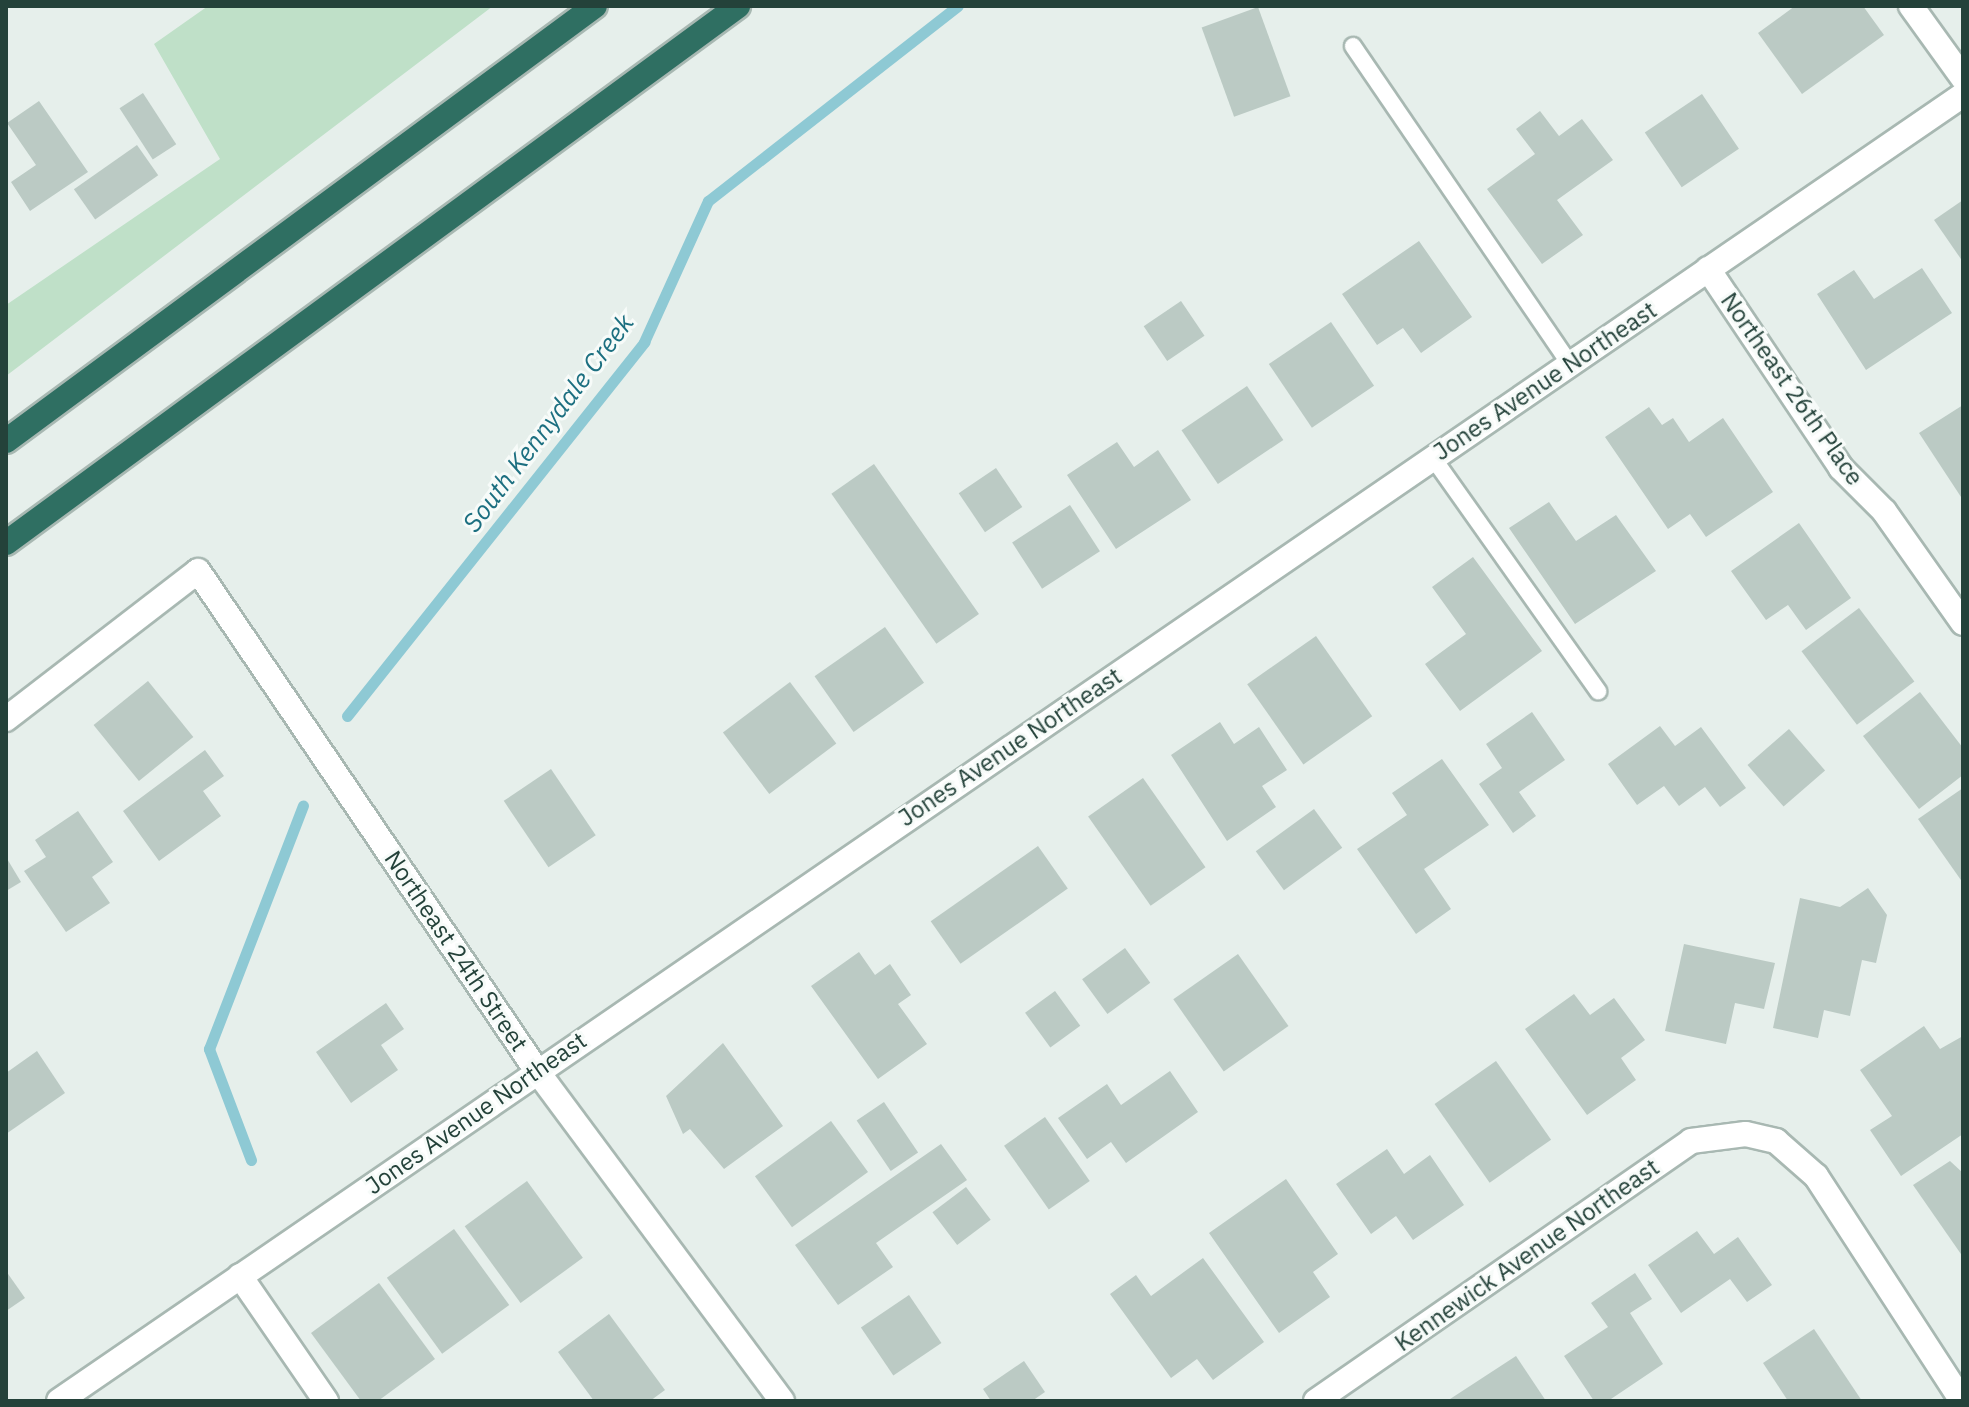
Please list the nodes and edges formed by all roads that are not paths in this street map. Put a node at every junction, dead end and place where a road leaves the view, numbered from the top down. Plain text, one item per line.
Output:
1 (595, 6) edge
2 (738, 6) edge
3 (1911, 6) edge
4 (1353, 46) dead end
5 (1963, 78) edge
6 (1963, 95) edge
7 (1708, 269) junction
8 (1570, 364) junction
9 (6, 441) edge
10 (1433, 458) junction
11 (6, 543) edge
12 (1963, 623) edge
13 (1598, 691) dead end
14 (6, 719) edge
15 (537, 1071) junction
16 (240, 1276) junction
17 (59, 1401) edge
18 (326, 1401) edge
19 (782, 1401) edge
20 (1316, 1401) edge
21 (1962, 1401) edge

1 - 9 highway
2 - 11 highway
3 - 5 street
4 - 8 lane
6 - 7 street, Jones Avenue Northeast
7 - 8 street, Jones Avenue Northeast
7 - 12 street, Northeast 26th Place
8 - 10 street, Jones Avenue Northeast
10 - 13 lane
10 - 15 street, Jones Avenue Northeast
14 - 15 street, Northeast 24th Street
15 - 16 street, Jones Avenue Northeast
15 - 19 street, Northeast 24th Street
16 - 17 street, Jones Avenue Northeast
16 - 18 street
20 - 21 street, Kennewick Avenue Northeast

